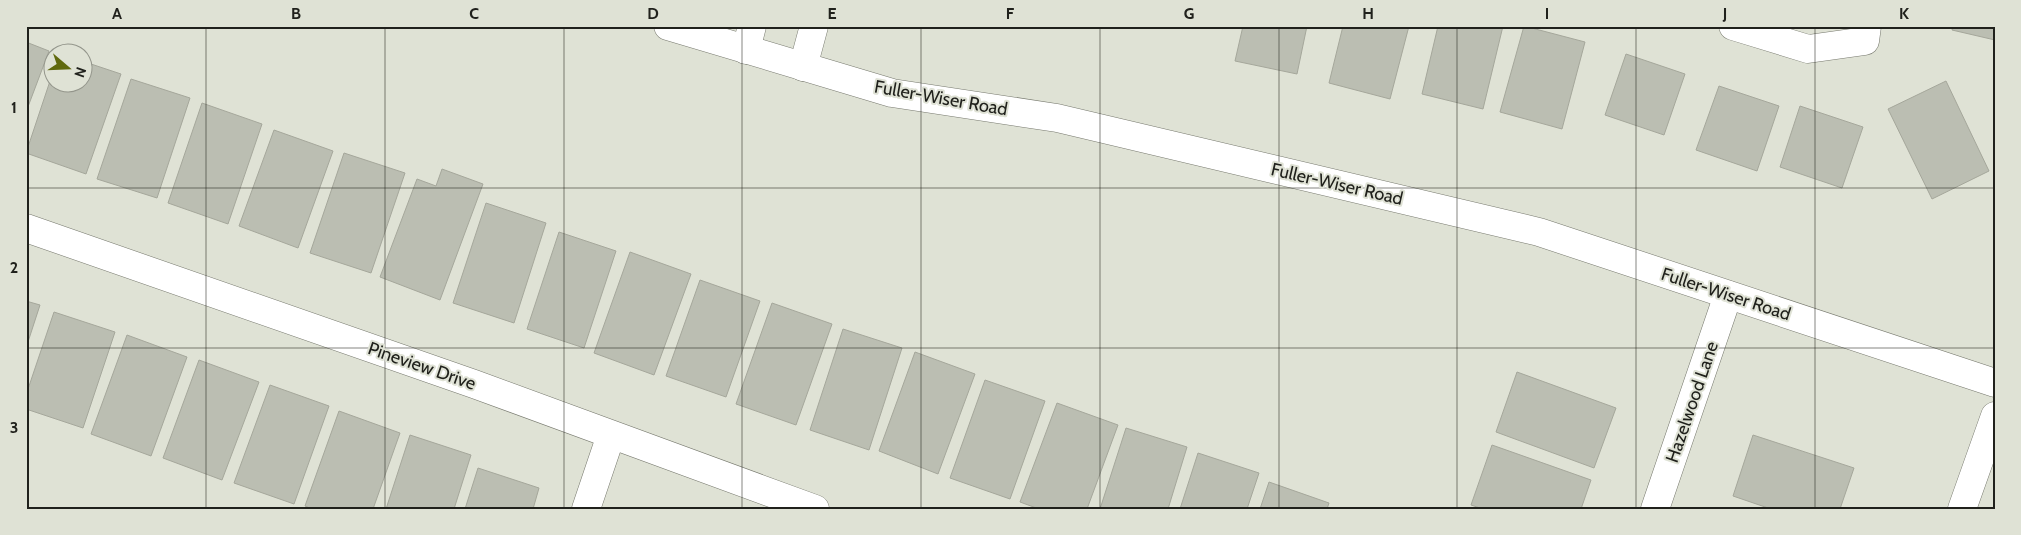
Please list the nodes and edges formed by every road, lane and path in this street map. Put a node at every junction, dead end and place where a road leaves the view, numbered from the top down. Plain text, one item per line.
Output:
1 (668, 26) edge
2 (814, 26) edge
3 (1733, 26) edge
4 (1866, 34) edge
5 (749, 38) edge
6 (803, 67) junction
7 (26, 228) edge
8 (1728, 295) junction
9 (1995, 383) edge
10 (1995, 416) edge
11 (611, 435) junction
12 (586, 509) edge
13 (815, 509) edge
14 (1655, 509) edge
15 (1962, 509) edge

1 - 5 street, Fuller-Wiser Road
2 - 6 street
3 - 4 street
5 - 6 street, Fuller-Wiser Road
6 - 8 street, Fuller-Wiser Road
7 - 11 street, Pineview Drive
8 - 9 street, Fuller-Wiser Road
8 - 14 street, Hazelwood Lane
10 - 15 street
11 - 12 street
11 - 13 street, Pineview Drive

